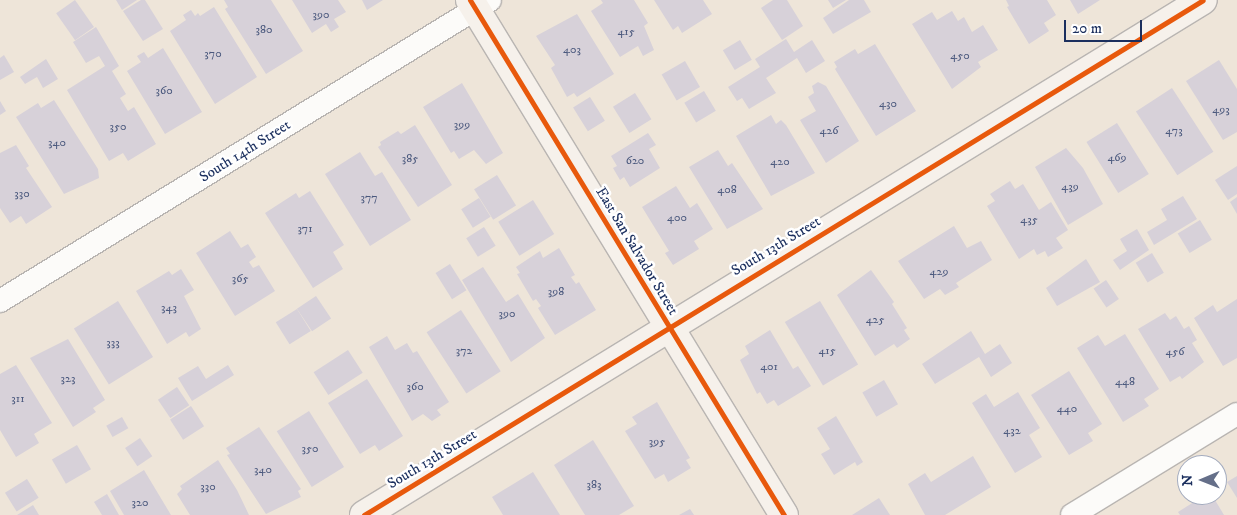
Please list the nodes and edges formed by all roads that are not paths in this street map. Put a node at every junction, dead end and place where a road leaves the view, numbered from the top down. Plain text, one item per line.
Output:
1 (1203, 0) edge
2 (478, 3) edge
3 (0, 301) edge
4 (668, 327) junction
5 (1237, 414) edge
6 (364, 515) edge
7 (784, 515) edge
8 (1072, 515) edge

1 - 4 street, South 13th Street
2 - 3 street, South 14th Street
2 - 4 street, East San Salvador Street
4 - 6 street, South 13th Street
4 - 7 street, East San Salvador Street
5 - 8 street

